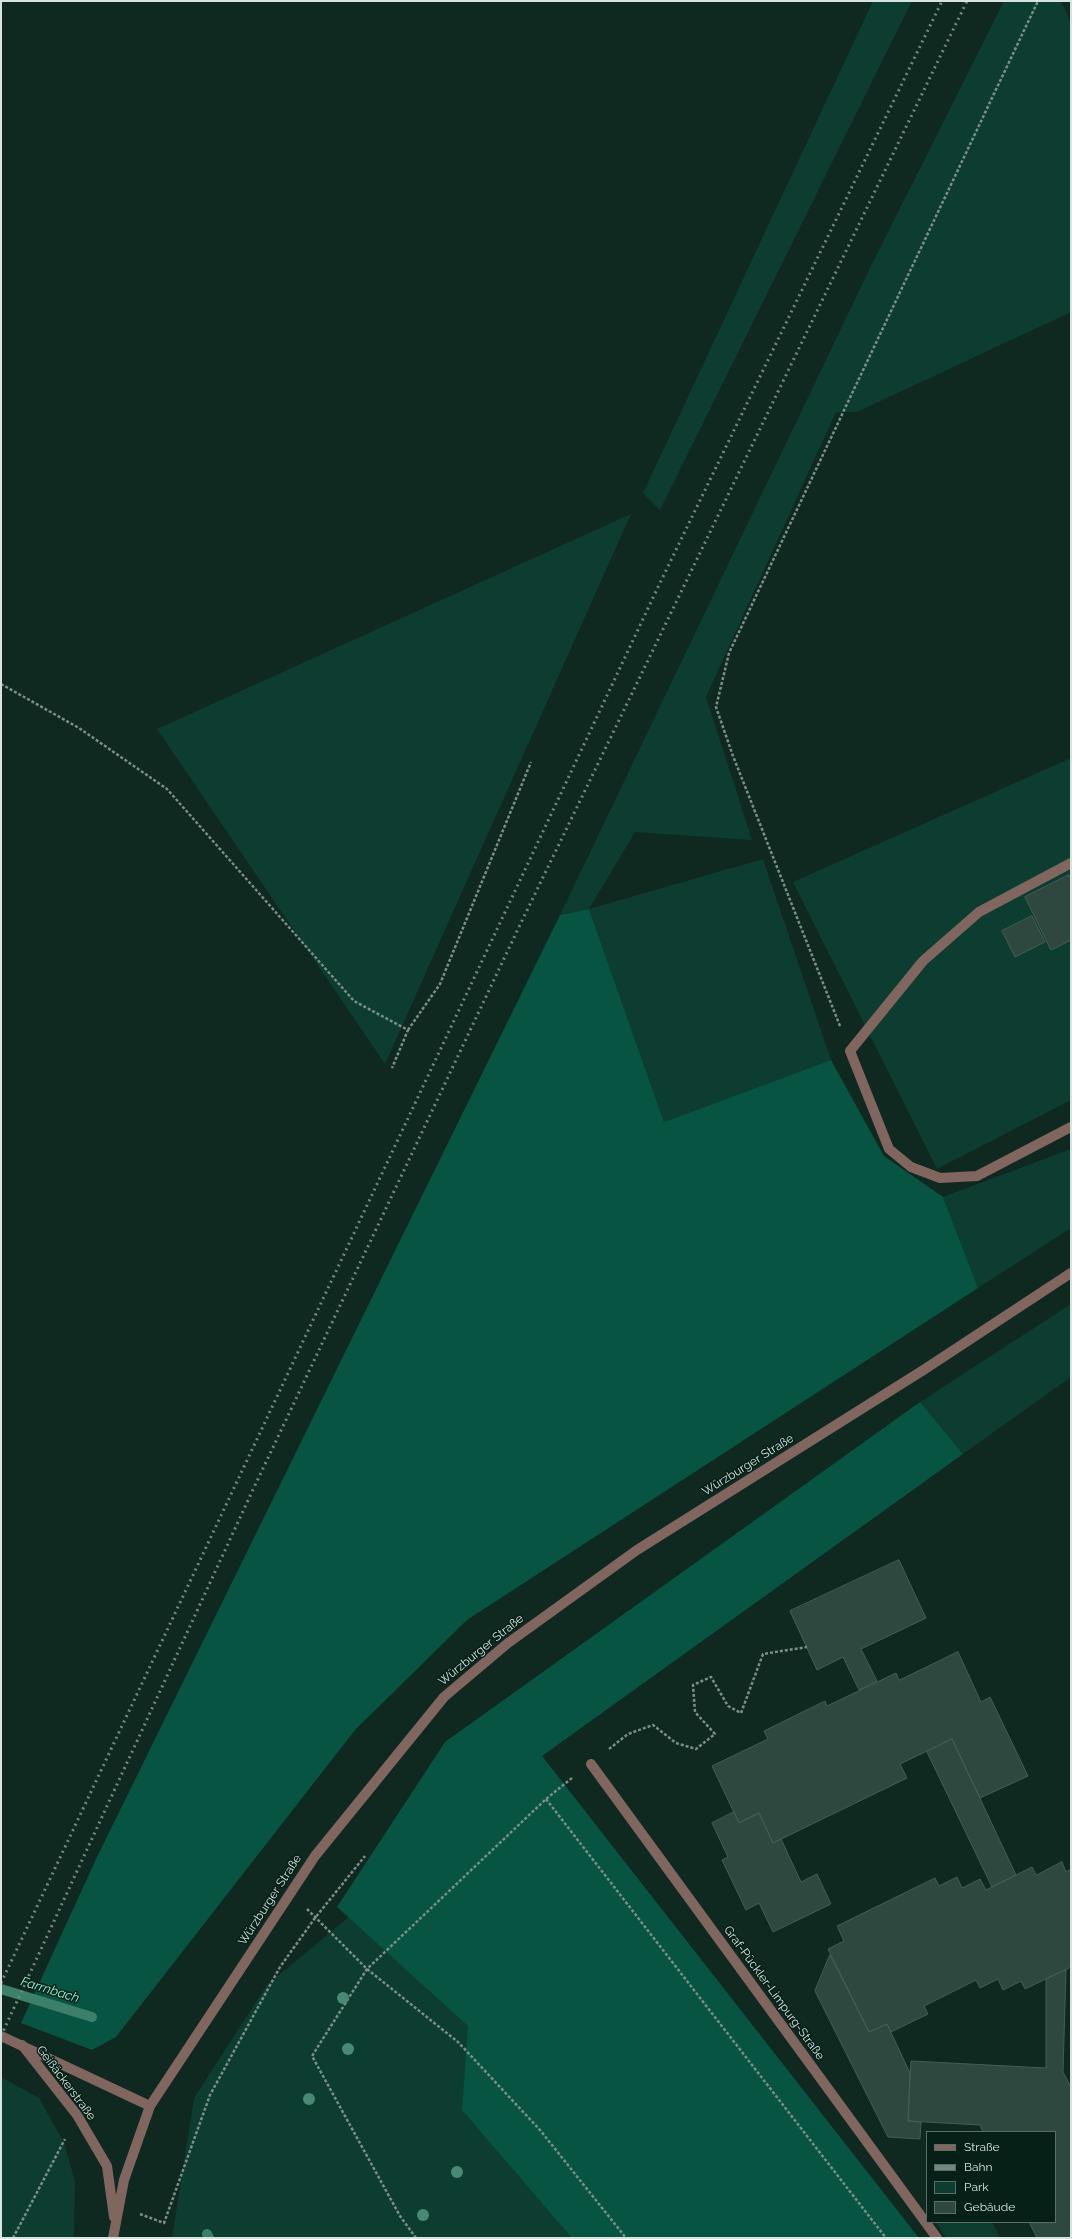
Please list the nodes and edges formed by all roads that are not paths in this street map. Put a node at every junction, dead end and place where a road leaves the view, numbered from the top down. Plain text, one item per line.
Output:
1 (1071, 863) edge
2 (1071, 1127) edge
3 (1071, 1273) edge
4 (591, 1764) road end
5 (1, 2036) edge
6 (22, 2045) junction
7 (150, 2106) junction
8 (926, 2223) edge
9 (926, 2223) edge
10 (116, 2227) junction
11 (113, 2238) edge
12 (937, 2238) edge

1 - 2 street
3 - 7 street, Würzburger Straße
4 - 8 street, Graf-Pückler-Limpurg-Straße
5 - 6 street, Geißäckerstraße
6 - 7 street, Geißäckerstraße
6 - 10 street, Geißäckerstraße
7 - 10 street, Würzburger Straße
9 - 12 street, Graf-Pückler-Limpurg-Straße
10 - 11 street, Würzburger Straße

